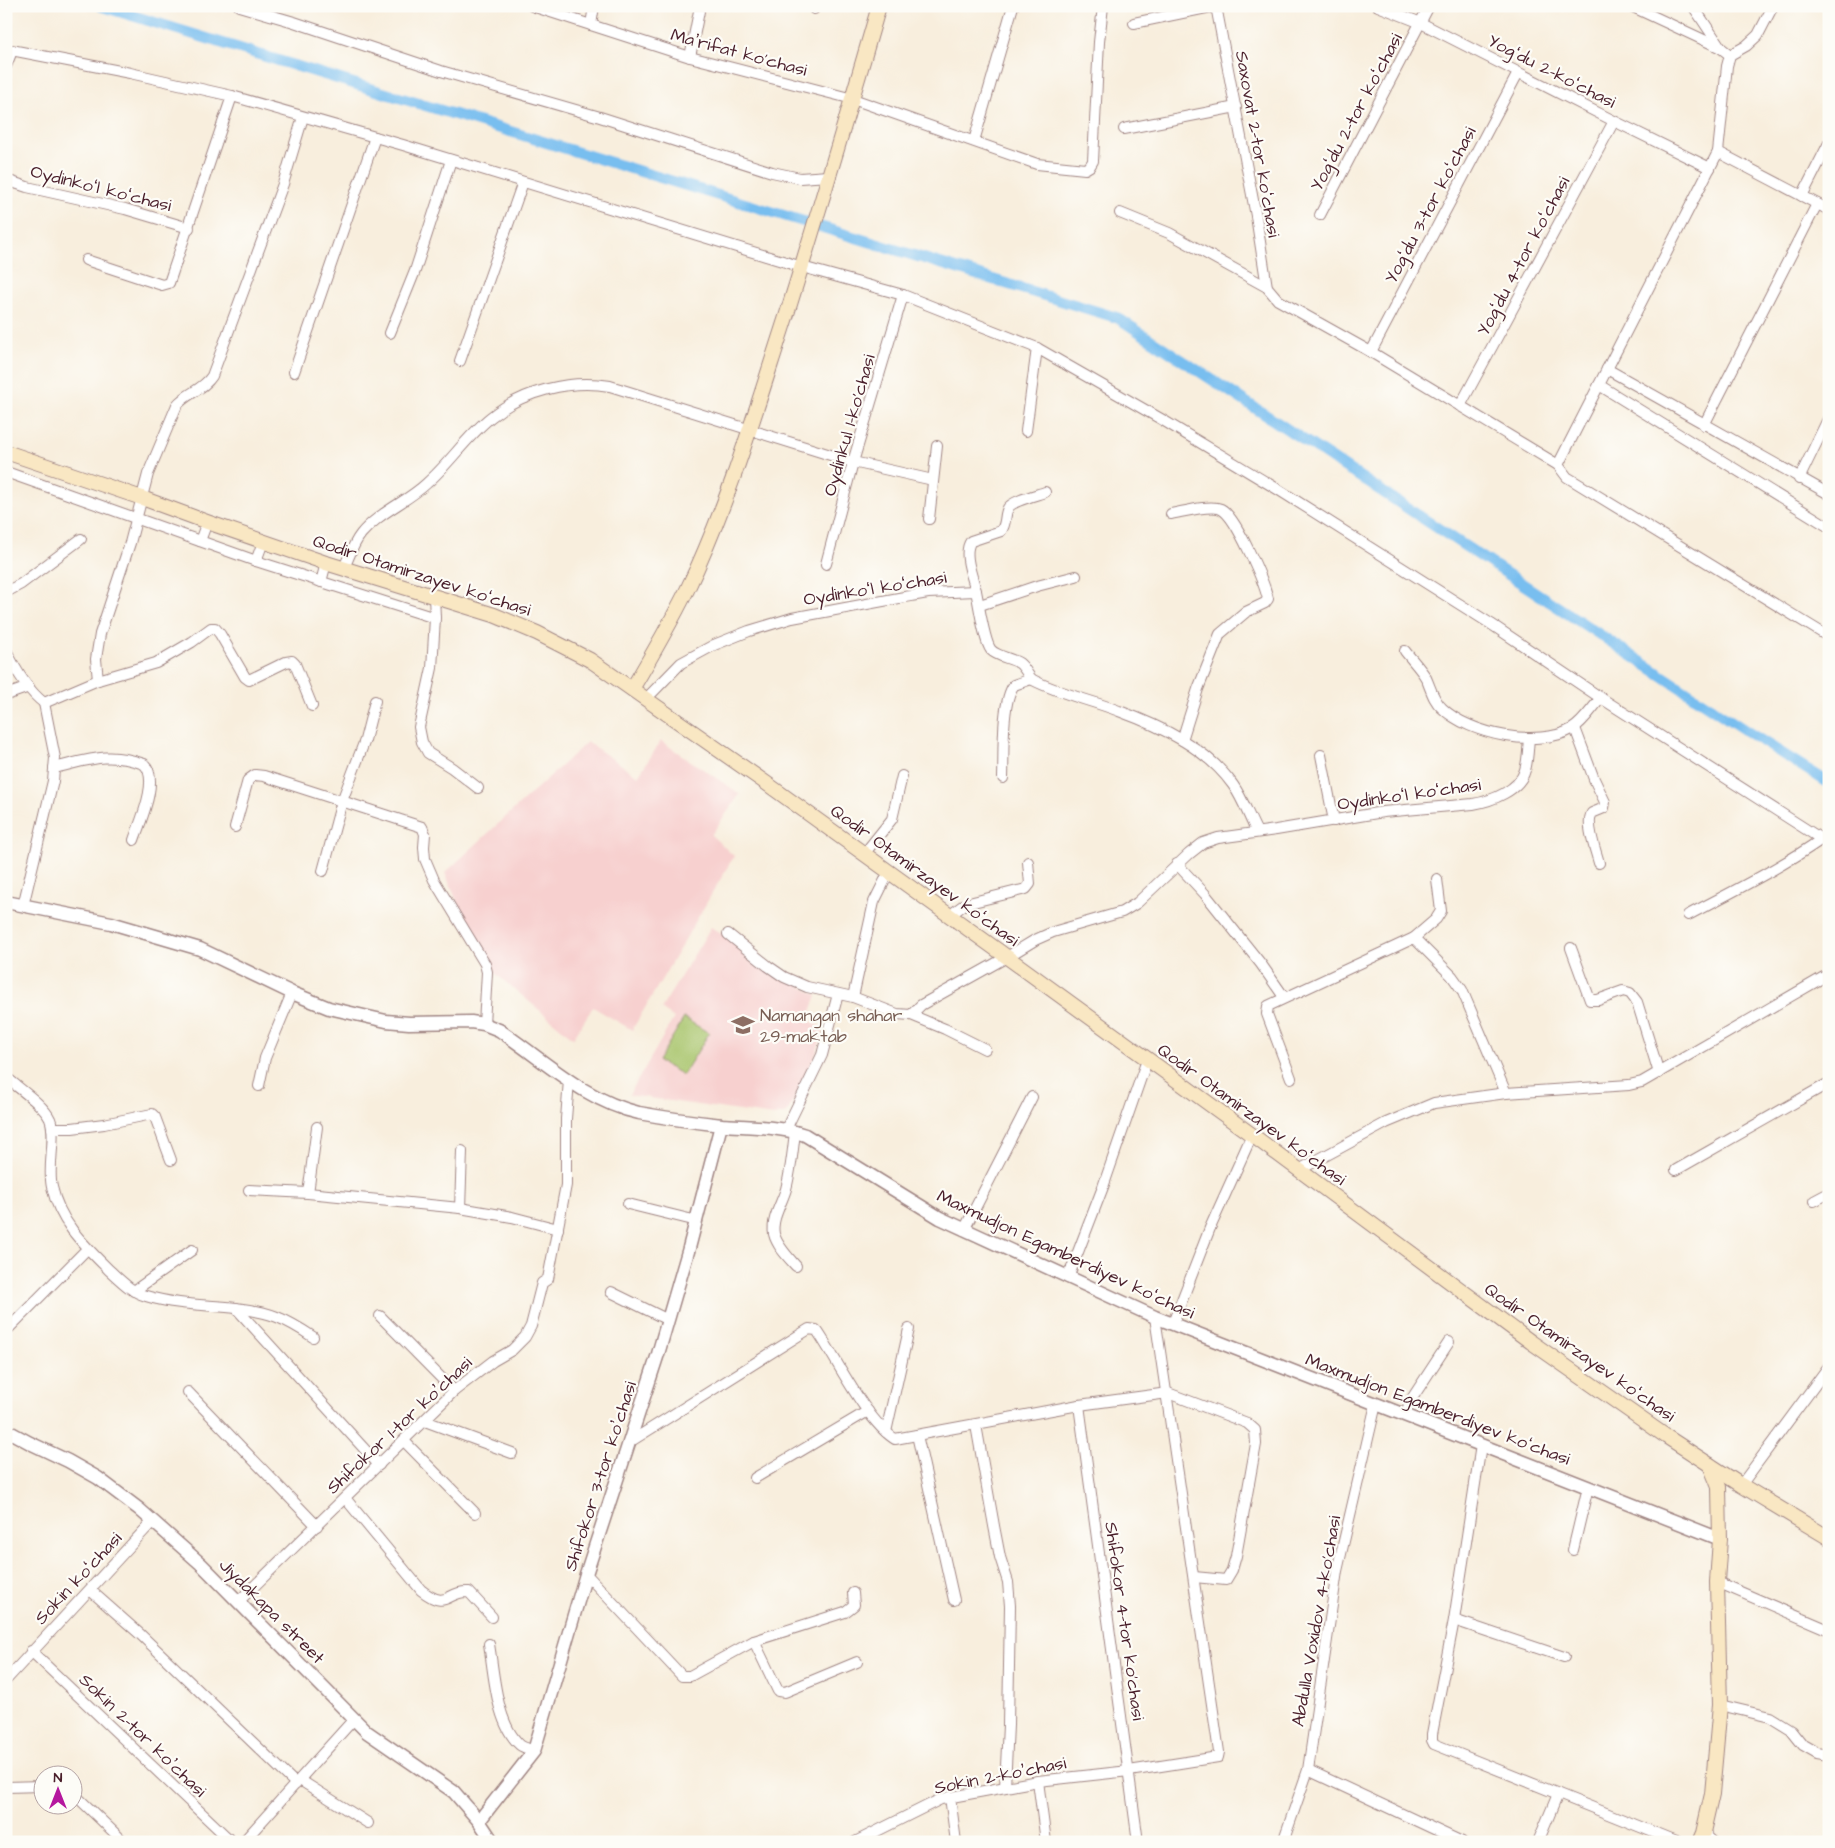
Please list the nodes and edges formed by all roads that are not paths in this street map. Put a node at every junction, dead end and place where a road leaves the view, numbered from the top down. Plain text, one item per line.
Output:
1 (239, 6) edge
2 (532, 6) edge
3 (594, 6) edge
4 (700, 6) edge
5 (880, 6) edge
6 (1013, 6) edge
7 (1103, 6) edge
8 (1216, 6) edge
9 (1378, 6) edge
10 (1429, 6) edge
11 (1631, 6) edge
12 (1693, 6) edge
13 (1773, 6) edge
14 (1134, 23) dead end
15 (1421, 23) junction
16 (591, 25) junction
17 (1721, 48) junction
18 (9, 50) edge
19 (1730, 55) junction
20 (690, 57) junction
21 (6, 66) edge
22 (1518, 73) junction
23 (232, 96) junction
24 (853, 99) junction
25 (1236, 107) junction
26 (303, 116) junction
27 (1614, 121) junction
28 (1124, 129) dead end
29 (375, 137) junction
30 (974, 141) junction
31 (1829, 143) edge
32 (1718, 152) junction
33 (451, 160) junction
34 (1710, 168) junction
35 (6, 180) edge
36 (827, 181) junction
37 (522, 182) junction
38 (1802, 196) junction
39 (1817, 204) junction
40 (1829, 210) edge
41 (1120, 213) dead end
42 (1320, 215) dead end
43 (189, 228) junction
44 (86, 260) dead end
45 (803, 262) junction
46 (1267, 287) junction
47 (903, 295) junction
48 (390, 333) dead end
49 (1037, 348) junction
50 (1371, 352) junction
51 (460, 361) dead end
52 (1607, 370) junction
53 (294, 372) dead end
54 (1599, 385) junction
55 (1460, 406) junction
56 (1829, 417) edge
57 (1704, 425) junction
58 (750, 430) junction
59 (1026, 431) dead end
60 (936, 446) dead end
61 (6, 452) edge
62 (854, 462) junction
63 (1558, 466) junction
64 (6, 472) edge
65 (1799, 479) junction
66 (932, 480) junction
67 (1045, 492) dead end
68 (1829, 494) edge
69 (142, 498) junction
70 (1171, 514) dead end
71 (137, 519) junction
72 (929, 519) dead end
73 (206, 522) junction
74 (1829, 527) edge
75 (81, 539) dead end
76 (200, 541) junction
77 (263, 542) junction
78 (256, 561) junction
79 (326, 563) junction
80 (826, 564) dead end
81 (344, 568) junction
82 (1076, 576) dead end
83 (321, 582) junction
84 (976, 591) junction
85 (6, 592) edge
86 (434, 596) junction
87 (980, 605) junction
88 (435, 618) junction
89 (1829, 637) edge
90 (6, 650) edge
91 (1405, 651) dead end
92 (1031, 679) junction
93 (98, 680) junction
94 (30, 687) junction
95 (632, 689) junction
96 (6, 694) edge
97 (1601, 698) junction
98 (646, 699) junction
99 (375, 701) dead end
100 (44, 703) junction
101 (312, 706) dead end
102 (1575, 728) junction
103 (1528, 738) junction
104 (1182, 740) junction
105 (1321, 755) dead end
106 (54, 768) junction
107 (902, 776) dead end
108 (1004, 778) dead end
109 (478, 788) dead end
110 (342, 802) junction
111 (1334, 821) junction
112 (234, 827) dead end
113 (1257, 832) junction
114 (134, 840) dead end
115 (1826, 842) edge
116 (864, 854) junction
117 (1028, 862) dead end
118 (1599, 863) dead end
119 (1178, 864) junction
120 (323, 871) dead end
121 (889, 872) junction
122 (1437, 879) dead end
123 (6, 902) edge
124 (23, 906) junction
125 (1688, 915) dead end
126 (949, 916) junction
127 (728, 934) dead end
128 (1414, 938) junction
129 (1571, 948) dead end
130 (1007, 957) junction
131 (1829, 974) edge
132 (292, 993) junction
133 (838, 994) junction
134 (853, 997) junction
135 (1284, 997) junction
136 (911, 1015) junction
137 (484, 1024) junction
138 (985, 1049) dead end
139 (1147, 1060) junction
140 (1659, 1074) junction
141 (6, 1078) edge
142 (1291, 1078) dead end
143 (569, 1080) junction
144 (1829, 1083) edge
145 (259, 1086) dead end
146 (1506, 1093) junction
147 (1032, 1097) dead end
148 (721, 1124) junction
149 (317, 1127) dead end
150 (52, 1128) junction
151 (790, 1130) junction
152 (1252, 1135) junction
153 (462, 1151) dead end
154 (171, 1160) dead end
155 (1299, 1170) junction
156 (1676, 1170) dead end
157 (249, 1190) dead end
158 (308, 1193) junction
159 (1829, 1193) edge
160 (1814, 1201) dead end
161 (628, 1204) dead end
162 (460, 1208) junction
163 (697, 1221) junction
164 (558, 1228) junction
165 (964, 1230) junction
166 (87, 1249) junction
167 (192, 1250) dead end
168 (796, 1266) dead end
169 (1068, 1278) junction
170 (134, 1291) junction
171 (611, 1292) dead end
172 (236, 1308) junction
173 (380, 1316) dead end
174 (1155, 1316) junction
175 (668, 1320) junction
176 (1173, 1323) junction
177 (909, 1329) dead end
178 (6, 1331) edge
179 (313, 1337) dead end
180 (1449, 1342) dead end
181 (1829, 1366) edge
182 (454, 1391) junction
183 (188, 1392) dead end
184 (1168, 1393) junction
185 (1376, 1404) junction
186 (1079, 1405) junction
187 (868, 1411) junction
188 (1405, 1415) junction
189 (425, 1420) junction
190 (976, 1425) junction
191 (6, 1430) edge
192 (886, 1432) junction
193 (916, 1435) junction
194 (404, 1441) junction
195 (628, 1443) junction
196 (1481, 1445) junction
197 (512, 1453) dead end
198 (379, 1465) junction
199 (1710, 1465) junction
200 (755, 1478) dead end
201 (1741, 1485) junction
202 (1588, 1487) junction
203 (344, 1498) junction
204 (474, 1513) dead end
205 (153, 1521) junction
206 (317, 1526) junction
207 (1829, 1538) edge
208 (1720, 1539) junction
209 (1573, 1550) dead end
210 (586, 1574) junction
211 (1194, 1577) junction
212 (1717, 1582) junction
213 (90, 1590) junction
214 (853, 1594) dead end
215 (954, 1600) dead end
216 (238, 1602) junction
217 (492, 1617) dead end
218 (1454, 1620) junction
219 (1829, 1630) edge
220 (754, 1641) junction
221 (489, 1644) dead end
222 (31, 1651) junction
223 (1564, 1658) dead end
224 (857, 1662) dead end
225 (6, 1680) edge
226 (1720, 1705) junction
227 (354, 1719) junction
228 (534, 1751) junction
229 (1829, 1755) edge
230 (1308, 1770) junction
231 (1130, 1771) junction
232 (1038, 1781) junction
233 (298, 1782) junction
234 (32, 1786) edge
235 (6, 1787) edge
236 (1005, 1787) junction
237 (1558, 1794) junction
238 (950, 1797) junction
239 (82, 1802) edge
240 (479, 1821) junction
241 (368, 1823) dead end
242 (1705, 1839) edge
243 (124, 1842) edge
244 (232, 1842) edge
245 (244, 1842) edge
246 (493, 1842) edge
247 (855, 1842) edge
248 (956, 1842) edge
249 (1046, 1842) edge
250 (1138, 1842) edge
251 (1284, 1842) edge
252 (1462, 1842) edge
253 (1538, 1842) edge
254 (1678, 1842) edge

1 - 36 street
2 - 16 street, Maʼrifat ko'chasi
3 - 16 street
4 - 20 street
5 - 24 main road
6 - 30 street
7 - 30 street, Maʼrifat ko'chasi
8 - 14 street
8 - 25 street, Saxovat 2-tor koʻchasi
9 - 15 street, Yogʻdu 2-koʻchasi
10 - 15 street, Yogʻdu 2-tor koʻchasi
11 - 17 street
12 - 17 street
13 - 19 street
15 - 22 street, Yogʻdu 2-koʻchasi
15 - 42 street, Yogʻdu 2-tor koʻchasi
16 - 20 street, Maʼrifat ko'chasi
17 - 19 street
18 - 21 street
18 - 23 street
19 - 32 street
20 - 24 street, Maʼrifat ko'chasi
22 - 27 street, Yogʻdu 2-koʻchasi
22 - 50 street, Yogʻdu 3-tor koʻchasi
23 - 26 street
23 - 43 street
24 - 30 street, Maʼrifat ko'chasi
24 - 36 main road
25 - 28 street
25 - 46 street, Saxovat 2-tor koʻchasi
26 - 29 street
26 - 69 street
27 - 34 street, Yogʻdu 2-koʻchasi
27 - 55 street, Yogʻdu 4-tor koʻchasi
29 - 33 street
29 - 53 street
31 - 38 street
32 - 34 street
32 - 38 street
33 - 37 street
33 - 48 street
34 - 52 street
35 - 43 street, Oydinkoʻl koʻchasi
36 - 45 main road
37 - 45 street
37 - 51 street
38 - 39 street
39 - 40 street
39 - 57 street
41 - 46 street
43 - 44 street
45 - 47 street
45 - 58 main road
46 - 50 street
47 - 49 street
47 - 62 street, Oydinkul 1-ko'chasi
49 - 59 street
49 - 97 street
50 - 55 street
52 - 54 street
52 - 57 street
54 - 63 street
54 - 74 street
55 - 63 street
56 - 65 street
57 - 65 street
58 - 62 street
58 - 81 street
58 - 95 main road
60 - 66 street
61 - 69 main road, Qodir Otamirzayev koʻchasi
62 - 66 street
62 - 80 street, Oydinkul 1-ko'chasi
63 - 89 street
64 - 71 street
65 - 68 street
66 - 72 street
67 - 84 street
69 - 71 street
69 - 73 main road, Qodir Otamirzayev koʻchasi
70 - 104 street
71 - 76 street
71 - 93 street
73 - 76 street
73 - 77 main road, Qodir Otamirzayev koʻchasi
75 - 85 street
76 - 78 street
77 - 78 street
77 - 79 main road, Qodir Otamirzayev koʻchasi
78 - 83 street
79 - 81 main road, Qodir Otamirzayev koʻchasi
79 - 83 street
81 - 86 main road, Qodir Otamirzayev koʻchasi
82 - 87 street
83 - 88 street
84 - 87 street
84 - 98 street, Oydinkoʻl koʻchasi
86 - 88 street
86 - 95 main road, Qodir Otamirzayev koʻchasi
87 - 92 street
88 - 109 street
90 - 94 street
91 - 103 street
92 - 104 street
92 - 108 street
93 - 100 street
93 - 101 street
94 - 96 street
94 - 100 street
95 - 98 main road, Qodir Otamirzayev koʻchasi
97 - 102 street
97 - 115 street
98 - 116 main road, Qodir Otamirzayev koʻchasi
99 - 110 street
100 - 106 street
102 - 103 street
102 - 118 street
103 - 111 street, Oydinkoʻl koʻchasi
104 - 113 street
105 - 111 street
106 - 114 street
106 - 124 street
107 - 116 street
110 - 112 street
110 - 120 street
110 - 137 street
111 - 113 street, Oydinkoʻl koʻchasi
113 - 119 street, Oydinkoʻl koʻchasi
115 - 125 street
116 - 121 main road, Qodir Otamirzayev koʻchasi
117 - 126 street
119 - 130 street, Oydinkoʻl koʻchasi
119 - 135 street
121 - 126 main road, Qodir Otamirzayev koʻchasi
121 - 134 street
122 - 128 street
123 - 124 street, Maxmudjon Egamberdiyev koʻchasi
124 - 132 street, Maxmudjon Egamberdiyev koʻchasi
126 - 130 main road, Qodir Otamirzayev koʻchasi
127 - 133 street
128 - 135 street
128 - 146 street
129 - 140 street
130 - 136 street, Oydinkoʻl koʻchasi
130 - 139 main road, Qodir Otamirzayev koʻchasi
131 - 140 street
132 - 137 street, Maxmudjon Egamberdiyev koʻchasi
132 - 145 street
133 - 134 street
133 - 151 street
134 - 136 street
135 - 142 street
136 - 138 street
137 - 143 street, Maxmudjon Egamberdiyev koʻchasi
139 - 152 main road, Qodir Otamirzayev koʻchasi
139 - 169 street
140 - 146 street
141 - 150 street
143 - 148 street, Maxmudjon Egamberdiyev koʻchasi
143 - 164 street, Shifokor 1-tor koʼchasi
144 - 156 street
146 - 155 street
147 - 165 street
148 - 151 street, Maxmudjon Egamberdiyev koʻchasi
148 - 163 street, Shifokor 3-tor koʼchasi
149 - 158 street
150 - 154 street
150 - 166 street
151 - 165 street, Maxmudjon Egamberdiyev koʻchasi
151 - 168 street
152 - 155 main road, Qodir Otamirzayev koʻchasi
152 - 176 street
153 - 162 street
155 - 199 main road, Qodir Otamirzayev koʻchasi
157 - 158 street
158 - 162 street
159 - 160 street
161 - 163 street
162 - 164 street
163 - 175 street, Shifokor 3-tor koʼchasi
164 - 182 street, Shifokor 1-tor koʼchasi
165 - 169 street, Maxmudjon Egamberdiyev koʻchasi
166 - 170 street
166 - 178 street
167 - 170 street
169 - 174 street, Maxmudjon Egamberdiyev koʻchasi
170 - 172 street
171 - 175 street
172 - 179 street
172 - 198 street
173 - 182 street
174 - 176 street, Maxmudjon Egamberdiyev koʻchasi
174 - 184 street
175 - 195 street, Shifokor 3-tor koʼchasi
176 - 185 street, Maxmudjon Egamberdiyev koʻchasi
177 - 192 street
180 - 188 street
181 - 201 street
182 - 189 street, Shifokor 1-tor koʼchasi
183 - 206 street
184 - 186 street
184 - 211 street
184 - 211 street
185 - 188 street, Maxmudjon Egamberdiyev koʻchasi
185 - 230 street, Abdulla Voxidov 4-ko'chasi
186 - 190 street
186 - 231 street, Shifokor 4-tor ko'chasi
187 - 192 street
187 - 195 street
187 - 200 street
188 - 196 street, Maxmudjon Egamberdiyev koʻchasi
189 - 194 street, Shifokor 1-tor koʼchasi
189 - 197 street
190 - 193 street
190 - 236 street
191 - 205 street, Jiydakapa street
192 - 193 street
193 - 215 street
194 - 198 street, Shifokor 1-tor koʼchasi
194 - 204 street
195 - 210 street, Shifokor 3-tor koʼchasi
196 - 202 street, Maxmudjon Egamberdiyev koʻchasi
196 - 218 street
198 - 203 street, Shifokor 1-tor koʼchasi
199 - 201 main road, Qodir Otamirzayev koʻchasi
199 - 208 main road
201 - 207 main road, Qodir Otamirzayev koʻchasi
202 - 208 street, Maxmudjon Egamberdiyev koʻchasi
202 - 209 street
203 - 206 street, Shifokor 1-tor koʼchasi
203 - 217 street
205 - 213 street, Sokin koʻchasi
205 - 216 street, Jiydakapa street
206 - 216 street, Shifokor 1-tor koʼchasi
208 - 212 main road
210 - 220 street
210 - 228 street, Shifokor 3-tor koʼchasi
211 - 231 street, Sokin 2-koʼchasi
212 - 219 street
212 - 226 main road
213 - 222 street, Sokin koʻchasi
213 - 233 street
214 - 220 street
216 - 227 street, Jiydakapa street
218 - 223 street
218 - 237 street
220 - 224 street
221 - 228 street
222 - 225 street, Sokin koʻchasi
222 - 244 street, Sokin 2-tor koʼchasi
226 - 229 street
226 - 242 main road
227 - 233 street
227 - 240 street, Jiydakapa street
228 - 240 street, Shifokor 3-tor koʼchasi
230 - 251 street, Abdulla Voxidov 4-ko'chasi
230 - 252 street
231 - 232 street, Sokin 2-koʼchasi
231 - 250 street, Shifokor 4-tor ko'chasi
232 - 236 street, Sokin 2-koʼchasi
232 - 249 street
233 - 241 street
233 - 245 street
234 - 235 street
236 - 238 street, Sokin 2-koʼchasi
237 - 253 street
237 - 254 street
238 - 247 street, Sokin 2-koʼchasi
238 - 248 street
239 - 243 street
240 - 246 street, Jiydakapa street

